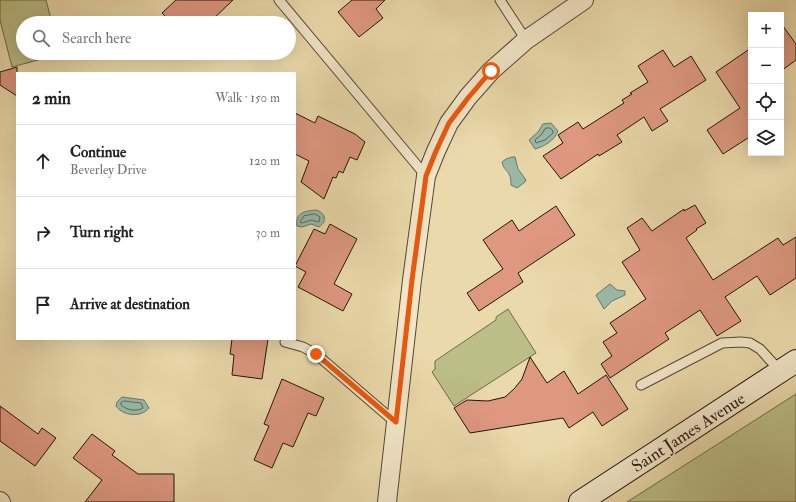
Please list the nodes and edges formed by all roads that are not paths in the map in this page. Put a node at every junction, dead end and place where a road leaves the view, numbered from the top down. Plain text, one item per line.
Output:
1 (280, 0) edge
2 (500, 0) edge
3 (584, 0) edge
4 (293, 16) edge
5 (296, 19) edge
6 (526, 40) junction
7 (426, 176) junction
8 (285, 342) dead end
9 (788, 366) edge
10 (641, 385) dead end
11 (396, 422) junction
12 (387, 502) edge
13 (580, 502) edge

1 - 4 lane
2 - 6 lane
3 - 6 street
5 - 7 lane
6 - 7 street
7 - 11 street
8 - 11 lane
9 - 10 lane
9 - 13 main road, Saint James Avenue
11 - 12 street

